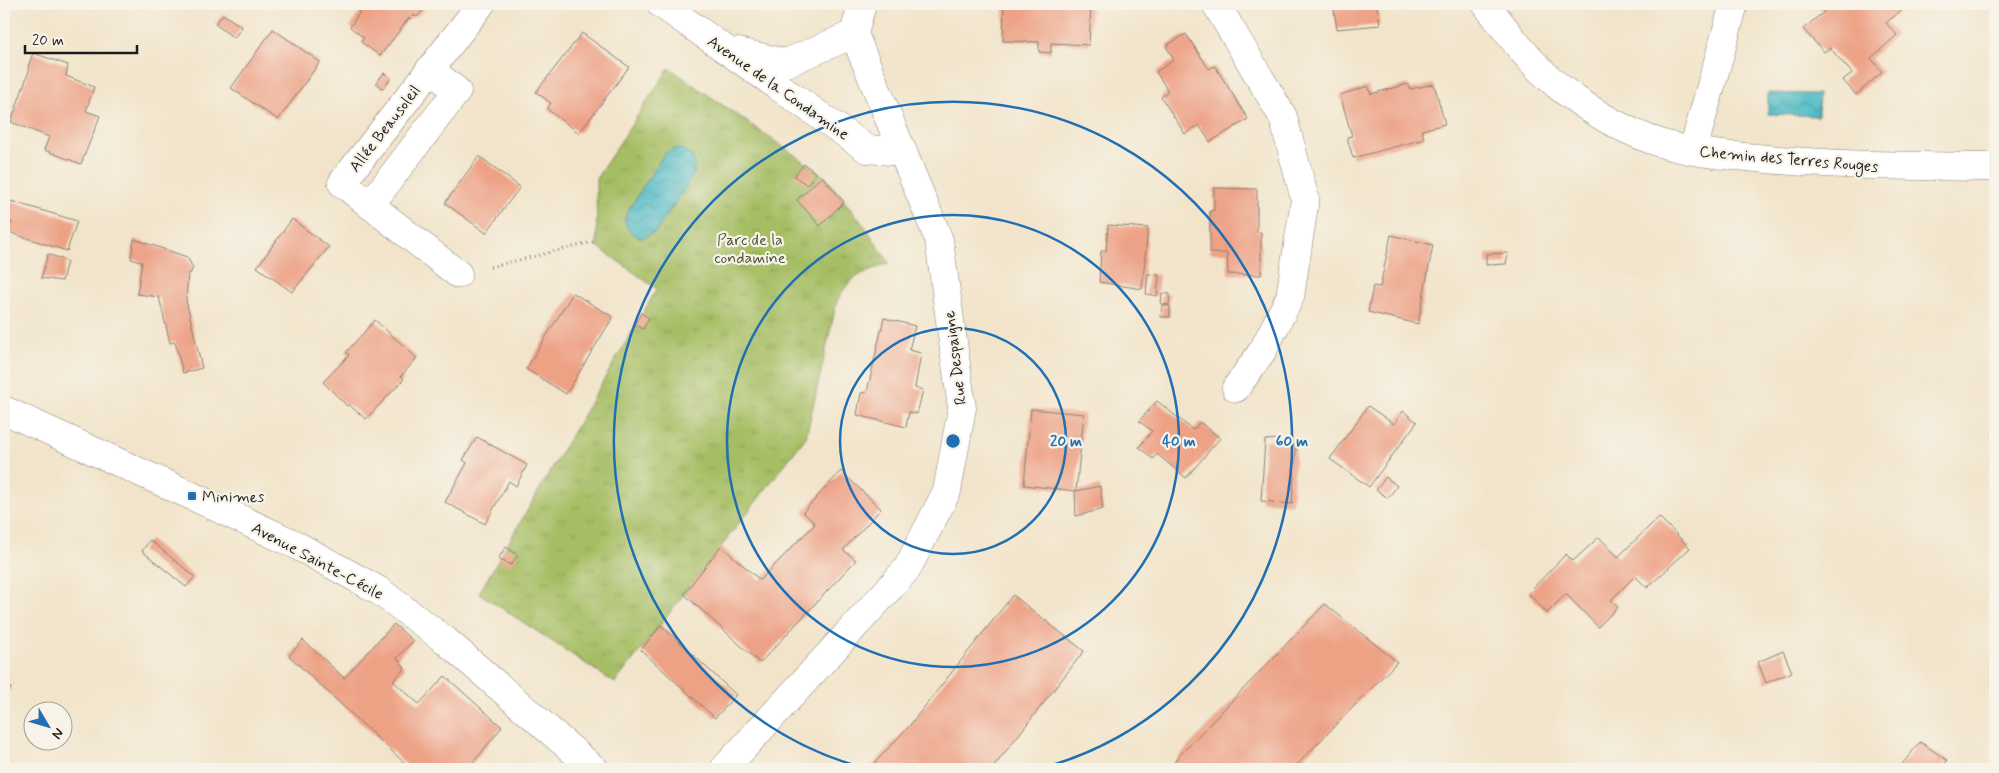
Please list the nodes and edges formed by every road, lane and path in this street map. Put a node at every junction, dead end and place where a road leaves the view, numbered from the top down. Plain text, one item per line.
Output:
1 (481, 4) edge
2 (661, 4) edge
3 (862, 4) edge
4 (1216, 4) edge
5 (1486, 4) edge
6 (1734, 4) edge
7 (854, 34) junction
8 (724, 49) junction
9 (430, 69) junction
10 (1693, 150) junction
11 (903, 152) junction
12 (1995, 167) edge
13 (370, 205) junction
14 (597, 241) dead end
15 (458, 274) joint
16 (1236, 388) dead end
17 (4, 410) edge
18 (594, 769) edge
19 (724, 769) edge

1 - 9 street, Allée Beausoleil
2 - 8 street, Avenue de la Condamine
3 - 7 street
4 - 16 street
5 - 10 street, Chemin des Terres Rouges
6 - 10 street
7 - 8 street
7 - 11 street, Rue Despaigne
8 - 11 street, Avenue de la Condamine
9 - 13 street, Allée Beausoleil
9 - 13 street
10 - 12 street, Chemin des Terres Rouges
11 - 19 street, Rue Despaigne
13 - 15 street, Allée Beausoleil
14 - 15 path
17 - 18 street, Avenue Sainte-Cécile

